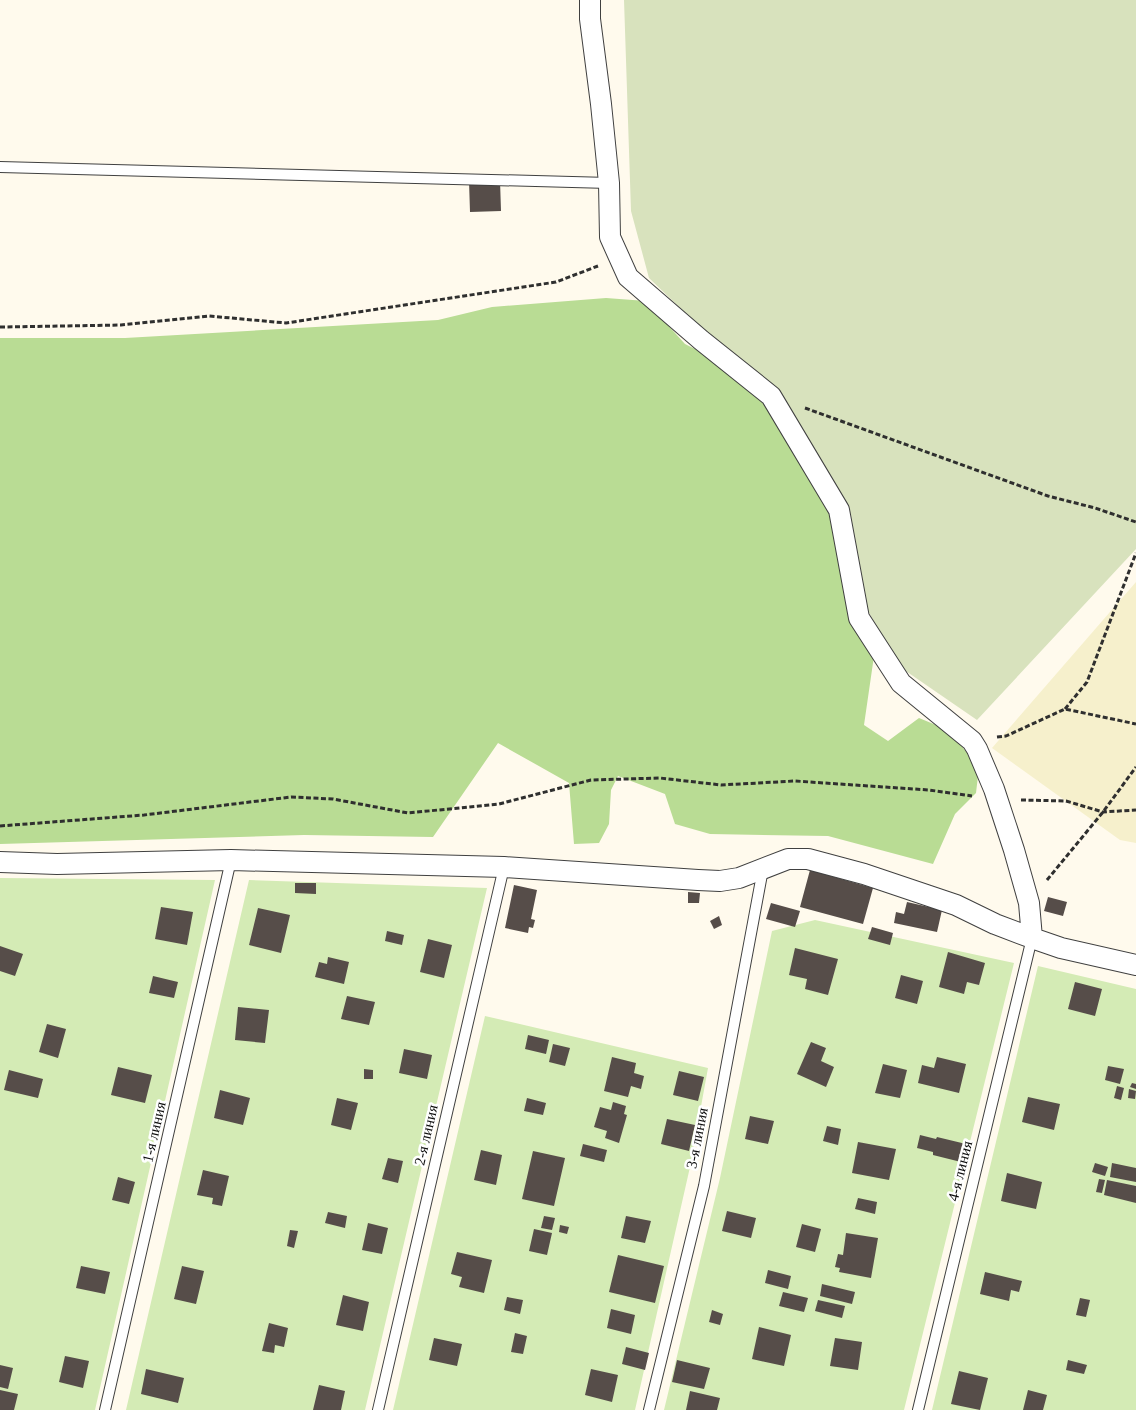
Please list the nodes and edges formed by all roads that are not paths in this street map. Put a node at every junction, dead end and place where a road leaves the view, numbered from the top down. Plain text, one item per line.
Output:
1 (590, 0) edge
2 (0, 167) edge
3 (610, 183) junction
4 (232, 860) junction
5 (0, 862) edge
6 (504, 867) junction
7 (763, 869) junction
8 (1032, 938) junction
9 (1136, 965) edge
10 (105, 1410) edge
11 (378, 1410) edge
12 (649, 1410) edge
13 (918, 1410) edge

1 - 3 street
2 - 3 lane
3 - 8 street
4 - 5 street
4 - 6 street
4 - 10 lane, 1-я линия
6 - 7 street
6 - 11 lane, 2-я линия
7 - 8 street
7 - 12 lane, 3-я линия
8 - 9 street
8 - 13 lane, 4-я линия

